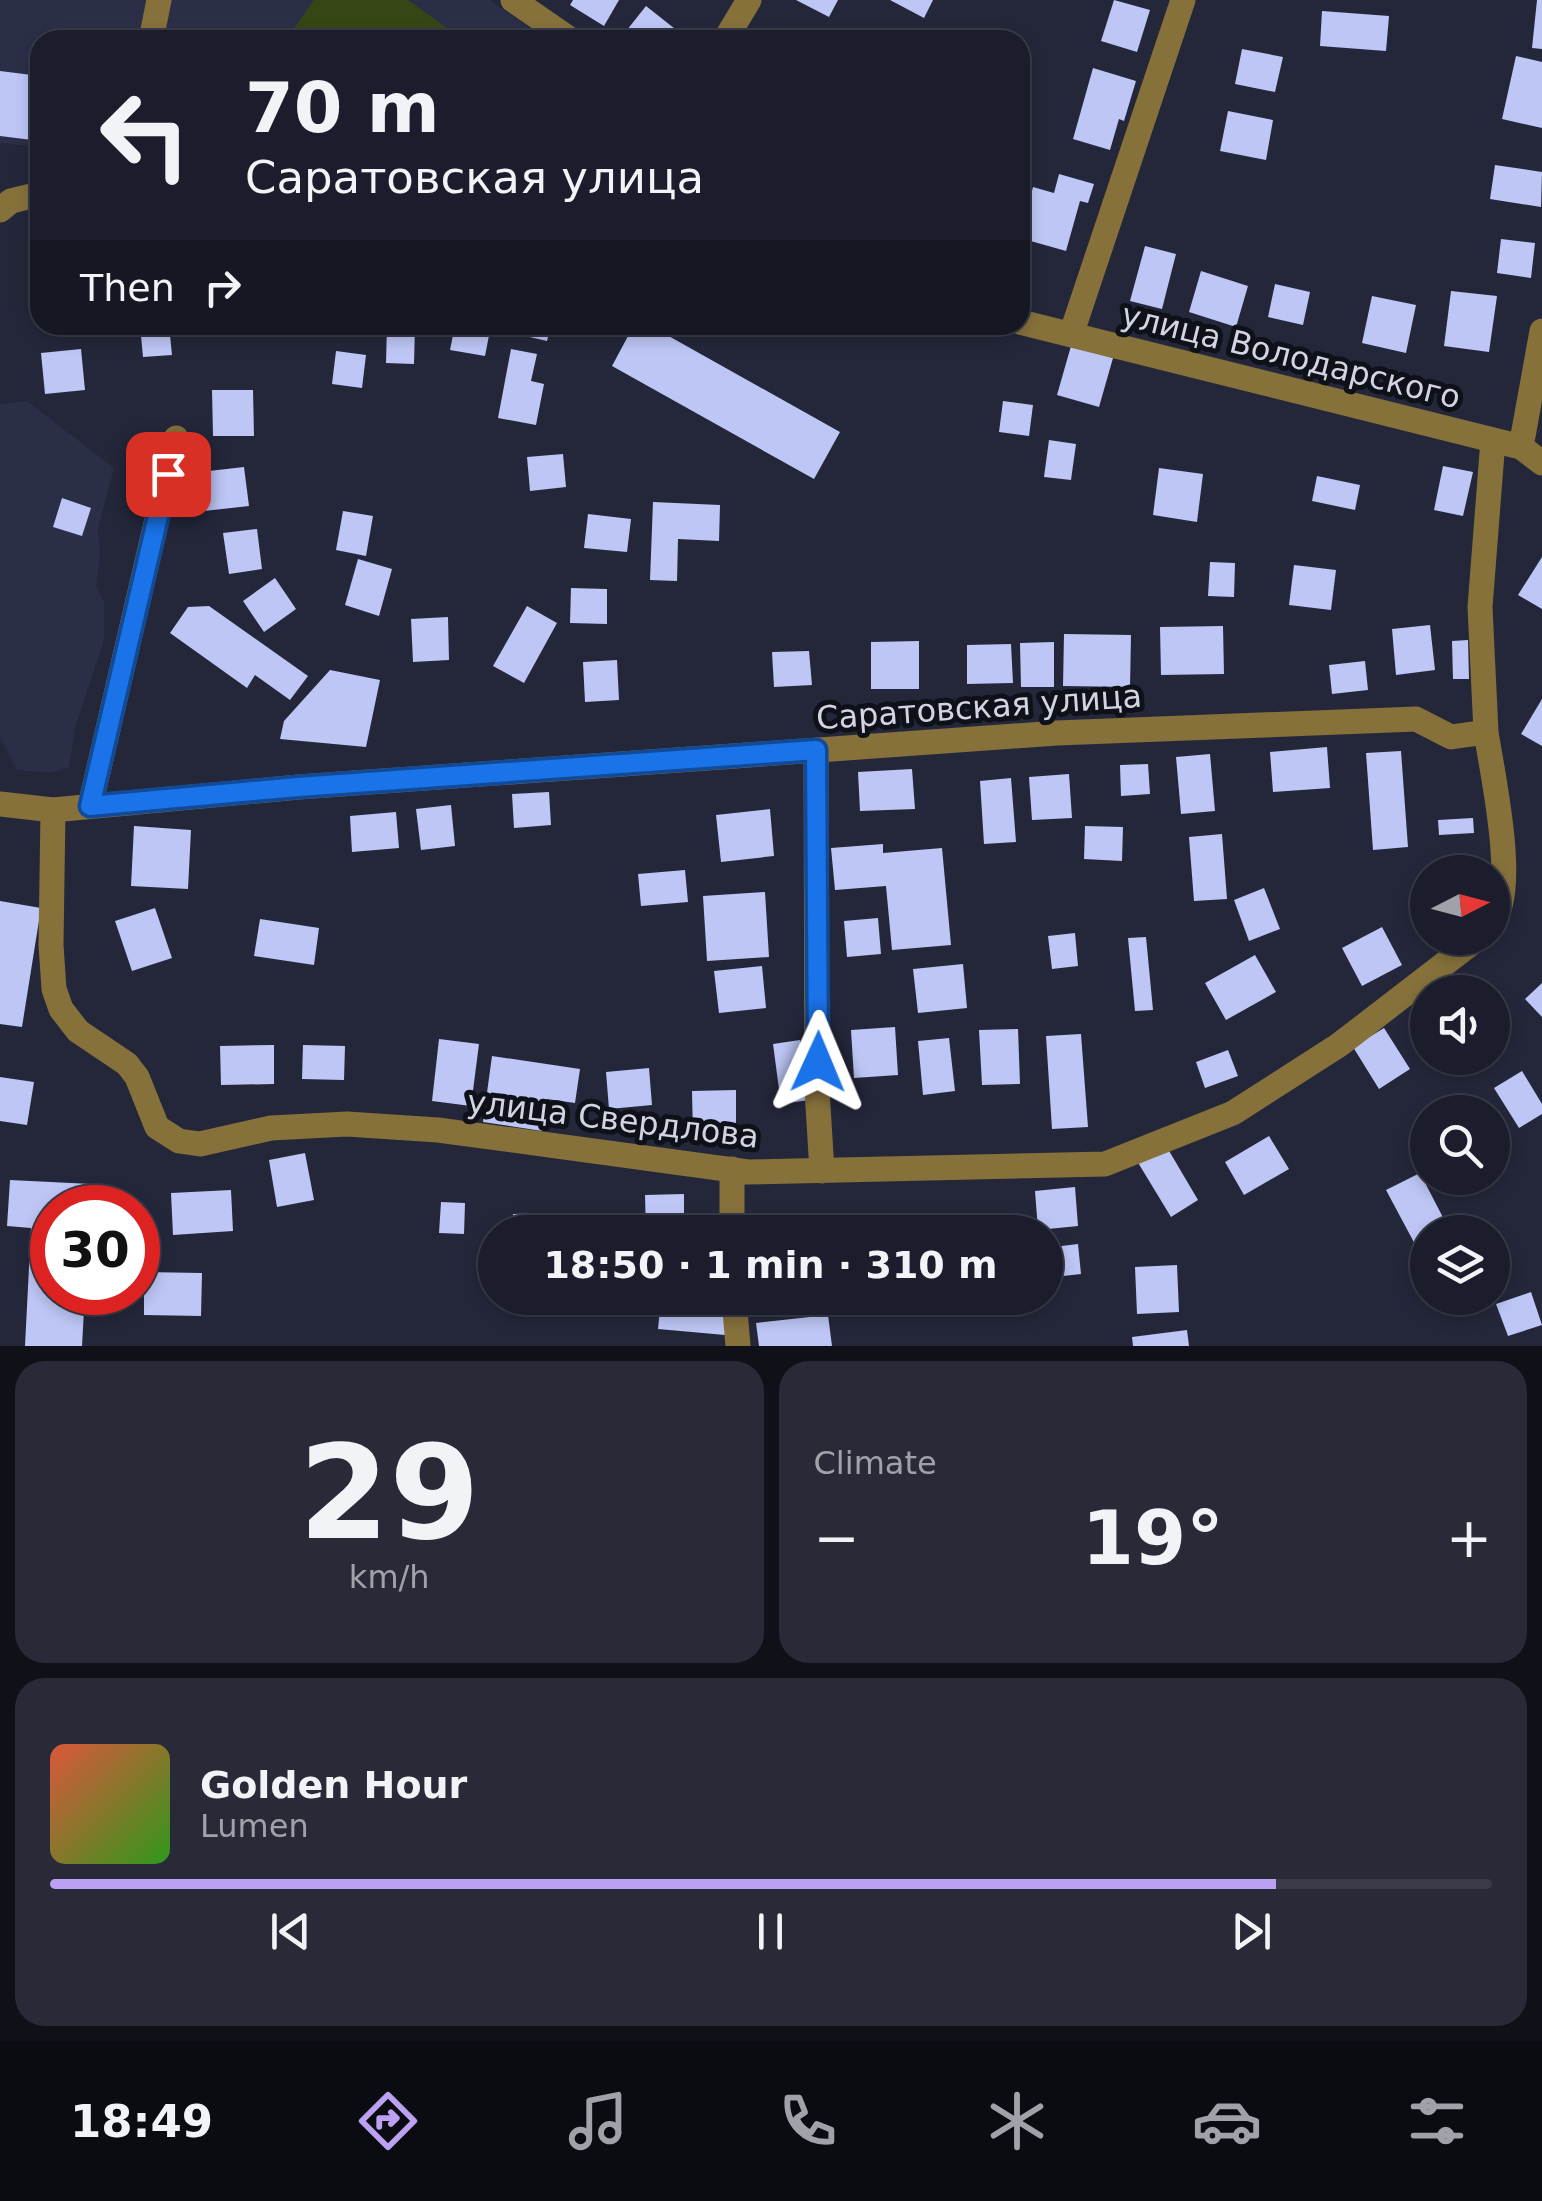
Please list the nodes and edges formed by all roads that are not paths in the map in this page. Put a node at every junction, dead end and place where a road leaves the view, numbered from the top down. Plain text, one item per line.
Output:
1 (159, 0) edge
2 (513, 0) edge
3 (748, 0) edge
4 (1182, 0) edge
5 (153, 30) edge
6 (556, 30) edge
7 (731, 30) edge
8 (30, 197) edge
9 (0, 210) edge
10 (1030, 325) edge
11 (1542, 331) edge
12 (1070, 335) junction
13 (176, 438) dead end
14 (1493, 440) junction
15 (1521, 447) junction
16 (1542, 463) edge
17 (1486, 732) junction
18 (816, 750) junction
19 (0, 804) edge
20 (90, 806) junction
21 (53, 810) junction
22 (1503, 855) edge
23 (1456, 955) edge
24 (732, 1169) junction
25 (822, 1172) junction
26 (732, 1215) edge
27 (735, 1315) edge
28 (738, 1346) edge

1 - 5 street
2 - 6 street
3 - 7 street
4 - 12 street
8 - 9 street
10 - 12 street, улица Володарского
11 - 15 street
12 - 14 street, улица Володарского
13 - 20 street
14 - 15 street, улица Володарского
14 - 17 street
15 - 16 street, улица Володарского
17 - 18 street, Саратовская улица
17 - 22 street
18 - 20 street, Саратовская улица
18 - 25 street
19 - 21 street, Саратовская улица
20 - 21 street, Саратовская улица
21 - 24 street, улица Свердлова
23 - 25 street, улица Свердлова
24 - 25 street, улица Свердлова
24 - 26 street
27 - 28 street

